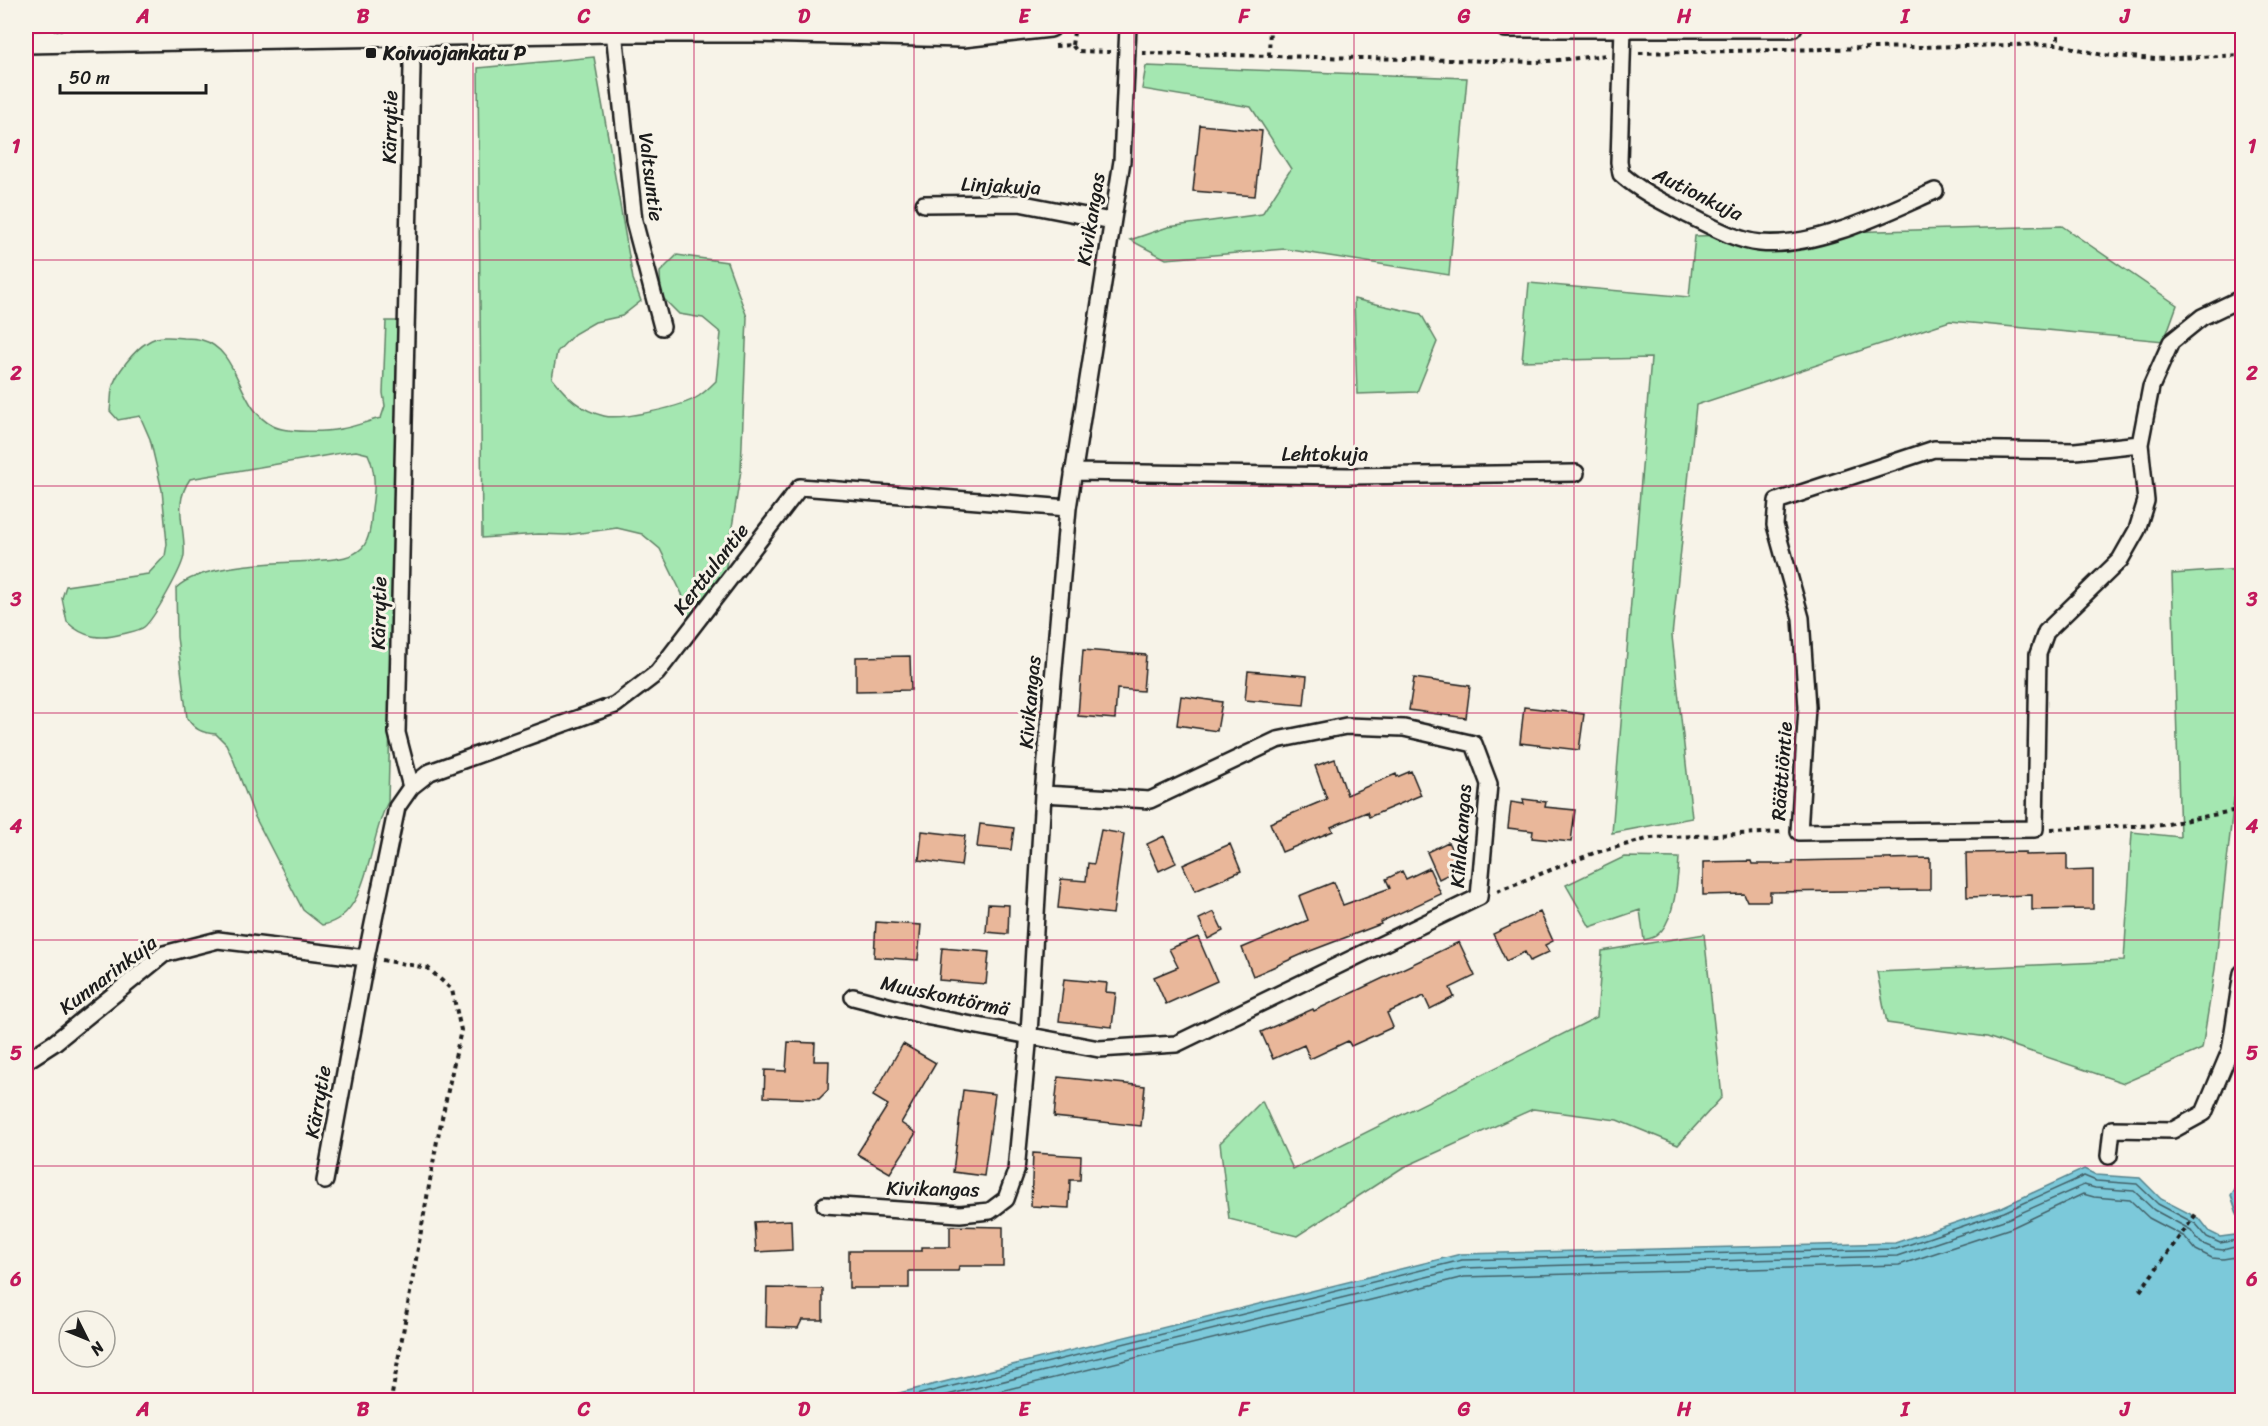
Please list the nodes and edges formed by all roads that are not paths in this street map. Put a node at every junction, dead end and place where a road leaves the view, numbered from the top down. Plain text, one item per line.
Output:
1 (1128, 26) edge
2 (1506, 26) edge
3 (1791, 26) edge
4 (1623, 27) junction
5 (423, 31) edge
6 (614, 31) junction
7 (1050, 36) edge
8 (26, 42) edge
9 (1935, 191) dead end
10 (924, 204) dead end
11 (1111, 221) junction
12 (2242, 298) edge
13 (662, 327) dead end
14 (2140, 444) junction
15 (1073, 472) junction
16 (1576, 473) dead end
17 (1068, 508) junction
18 (411, 787) junction
19 (1043, 794) junction
20 (366, 958) junction
21 (2242, 973) edge
22 (853, 997) dead end
23 (1029, 1034) junction
24 (26, 1061) edge
25 (2109, 1156) dead end
26 (325, 1181) dead end
27 (825, 1205) dead end

1 - 11 street, Kivikangas
2 - 4 main road
3 - 4 main road
4 - 9 street, Autionkuja
5 - 6 main road
5 - 8 main road
5 - 18 street, Kärrytie
6 - 7 main road
6 - 13 street, Valtsuntie
10 - 11 street, Linjakuja
11 - 15 street, Kivikangas
12 - 14 street
14 - 14 street, Räättiöntie
15 - 16 street, Lehtokuja
15 - 17 street, Kivikangas
17 - 18 street, Kerttulantie
17 - 19 street, Kivikangas
18 - 20 street, Kärrytie
19 - 23 street, Kivikangas
19 - 23 street, Kihlakangas
20 - 24 street, Kunnarinkuja
20 - 26 street, Kärrytie
21 - 25 street
22 - 23 street, Muuskontörmä
23 - 27 street, Kivikangas

